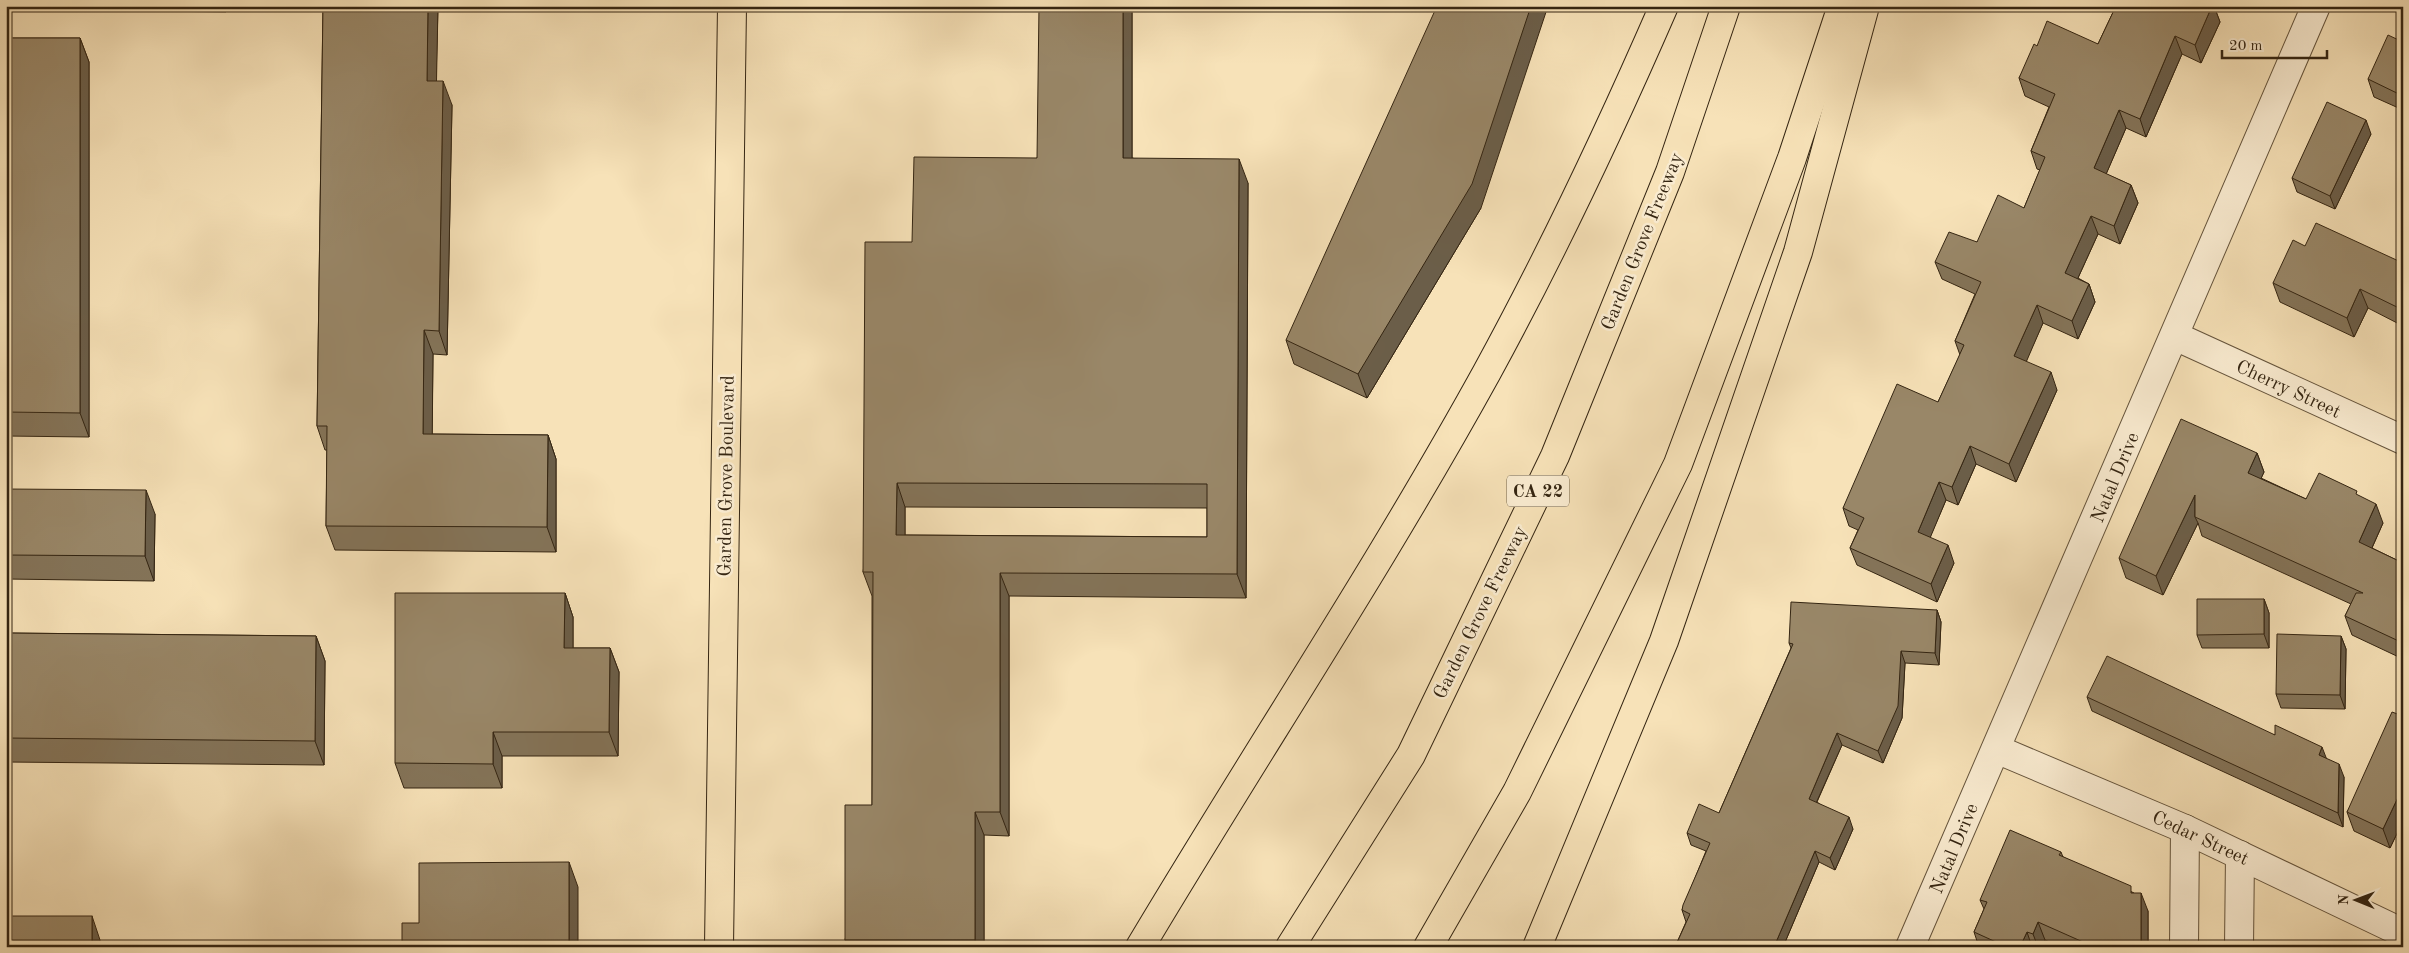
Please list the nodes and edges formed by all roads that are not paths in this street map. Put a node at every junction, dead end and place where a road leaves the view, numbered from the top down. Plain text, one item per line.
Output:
1 (732, 6) edge
2 (1664, 6) edge
3 (1726, 6) edge
4 (1842, 6) edge
5 (1865, 6) edge
6 (2316, 6) edge
7 (2175, 336) junction
8 (2403, 440) edge
9 (1996, 749) junction
10 (2185, 828) junction
11 (2240, 855) junction
12 (2403, 933) edge
13 (719, 947) edge
14 (1140, 947) edge
15 (1290, 947) edge
16 (1428, 947) edge
17 (1537, 947) edge
18 (1910, 947) edge
19 (2184, 947) edge
20 (2239, 947) edge

1 - 13 main road, Garden Grove Boulevard
2 - 14 main road
3 - 15 main road, Garden Grove Freeway / CA 22
4 - 16 main road
5 - 17 main road
6 - 7 street, Natal Drive
7 - 8 street, Cherry Street
7 - 9 street, Natal Drive
9 - 10 street, Cedar Street
9 - 18 street, Natal Drive
10 - 11 street, Cedar Street
10 - 19 street
11 - 12 street, Cedar Street
11 - 20 street

